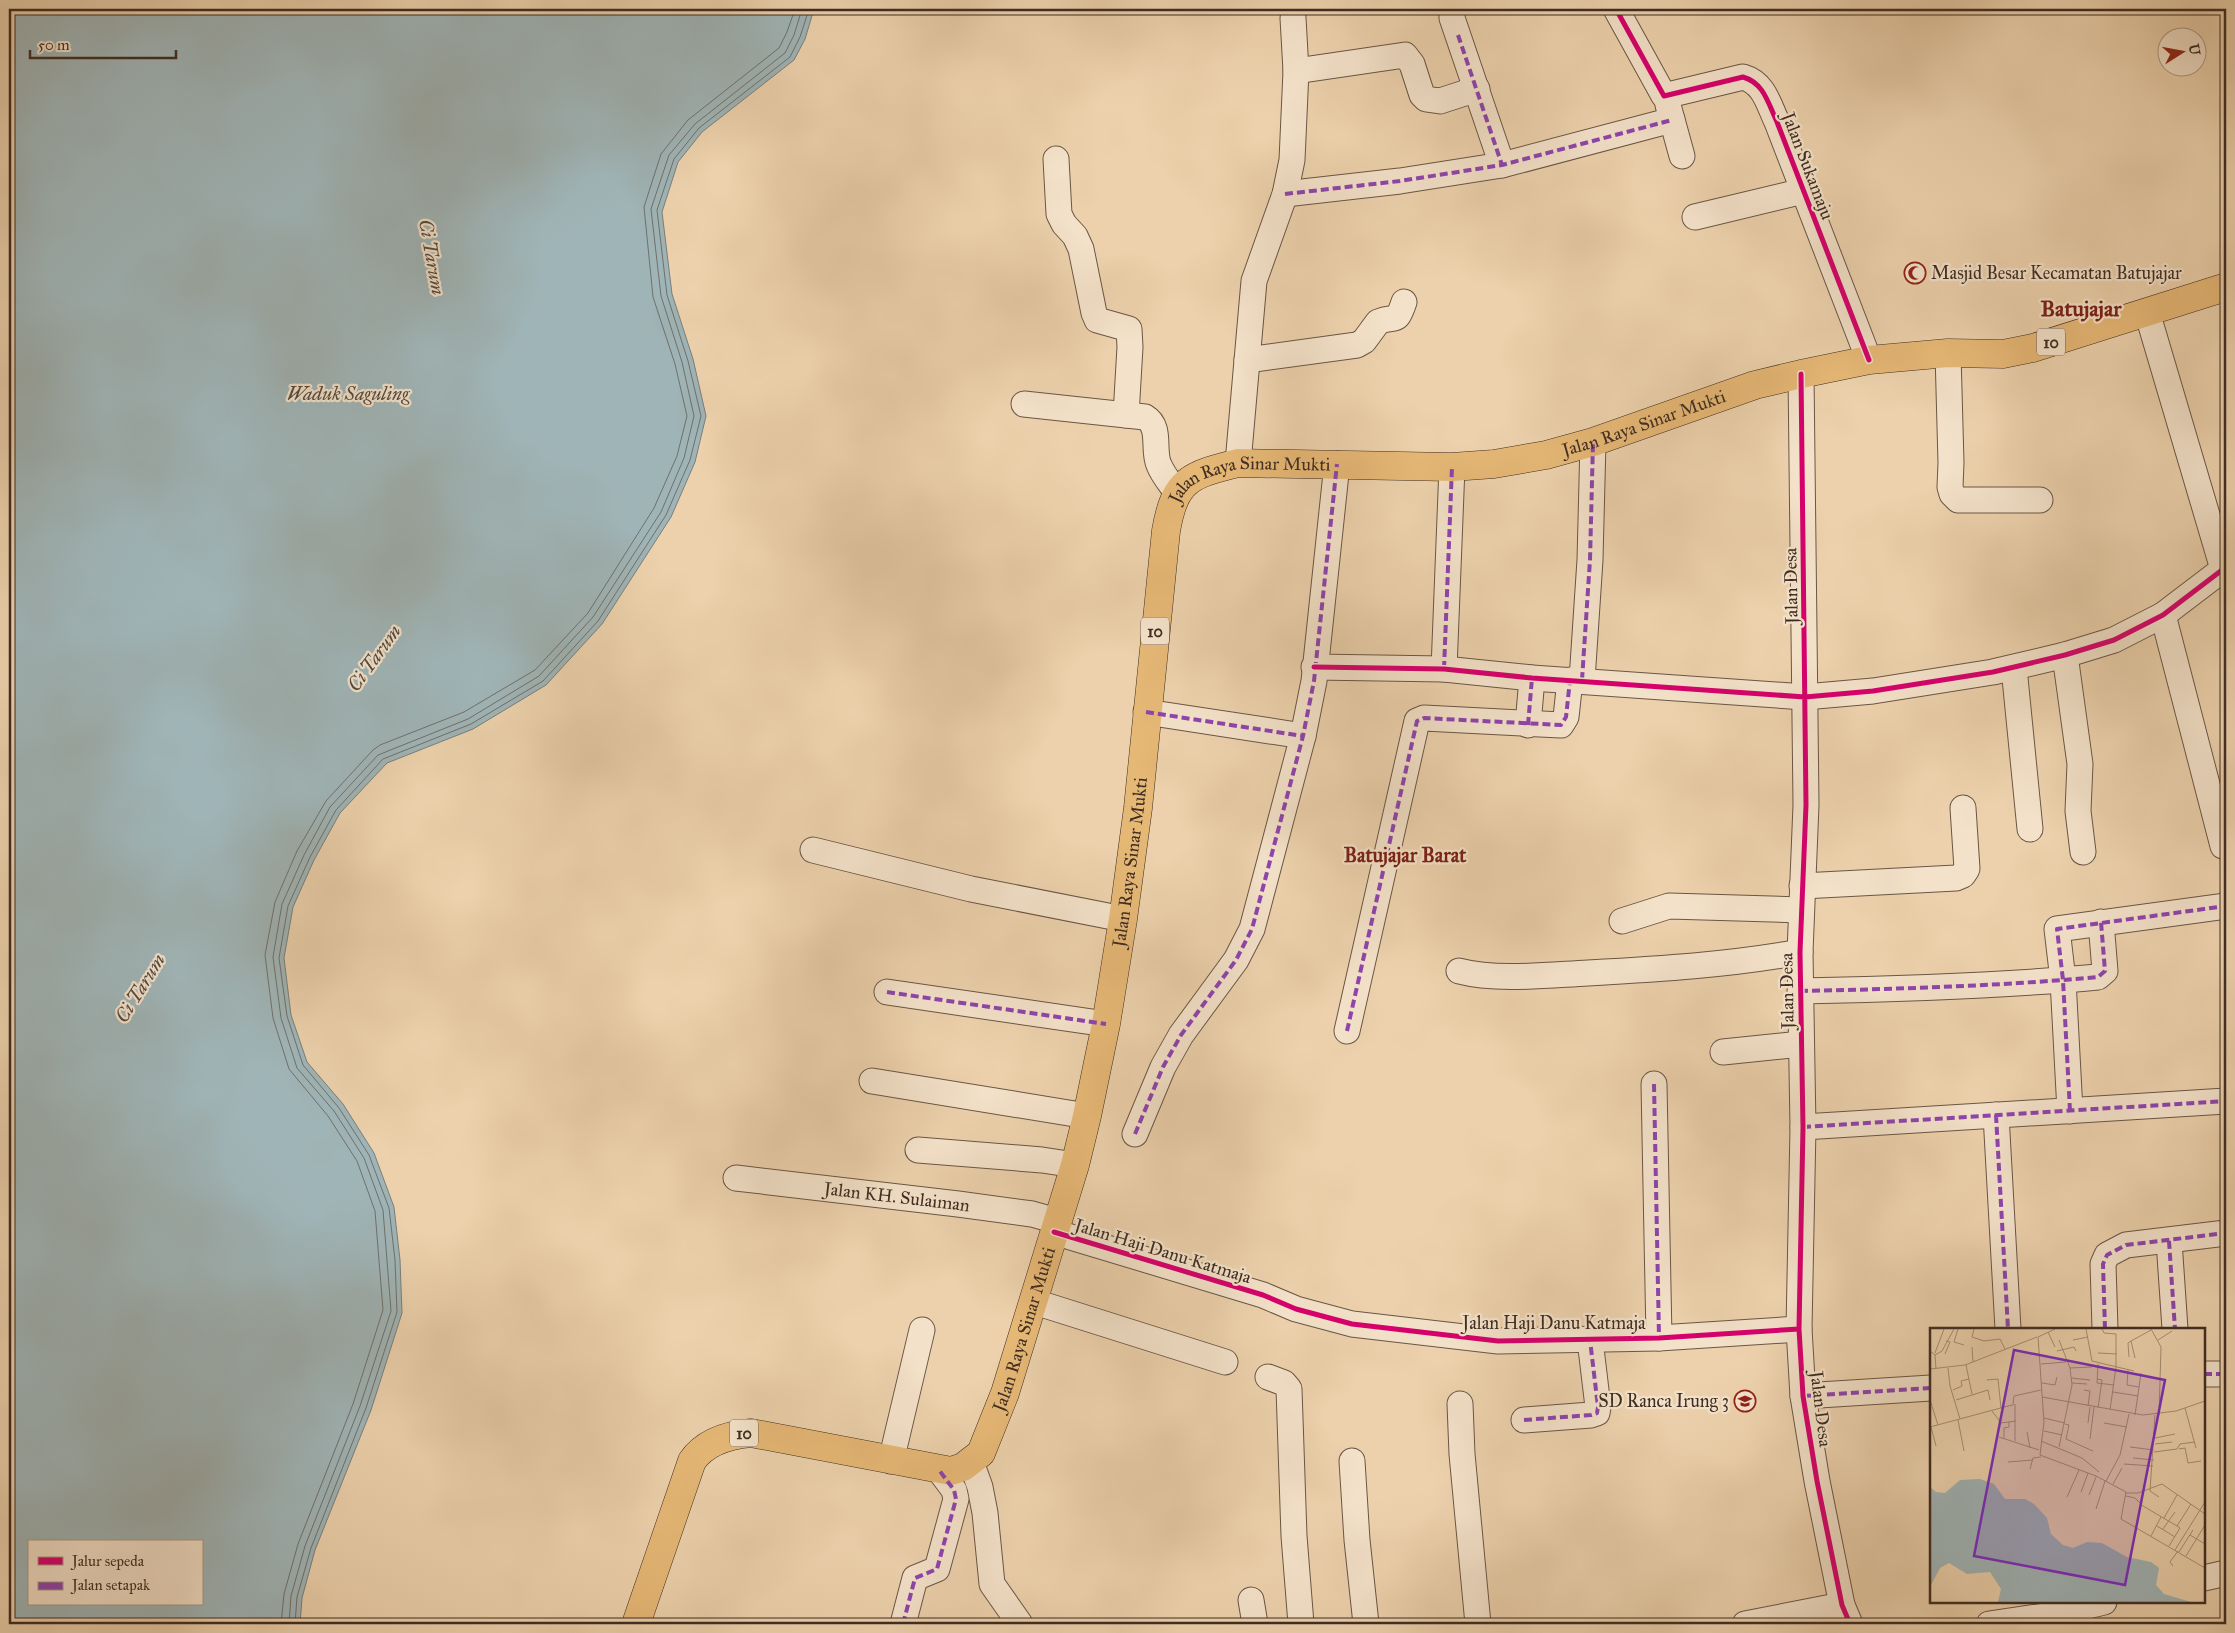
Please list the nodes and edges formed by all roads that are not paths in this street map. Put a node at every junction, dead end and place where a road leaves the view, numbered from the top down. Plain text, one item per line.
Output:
1 (1452, 9) edge
2 (1616, 9) edge
3 (1293, 18) dead end
4 (1296, 71) junction
5 (1477, 89) junction
6 (1664, 96) junction
7 (1672, 120) junction
8 (1682, 156) dead end
9 (1056, 158) dead end
10 (1502, 165) junction
11 (1803, 192) junction
12 (1285, 194) junction
13 (1695, 217) dead end
14 (2226, 287) edge
15 (1404, 302) dead end
16 (2147, 312) junction
17 (1948, 353) junction
18 (1247, 360) junction
19 (1869, 360) junction
20 (1801, 374) junction
21 (1024, 404) dead end
22 (1126, 415) junction
23 (1592, 442) junction
24 (1238, 463) junction
25 (1337, 464) junction
26 (1452, 467) junction
27 (1176, 493) junction
28 (2040, 500) dead end
29 (2225, 568) edge
30 (2163, 615) junction
31 (2065, 655) junction
32 (1314, 667) junction
33 (2014, 668) junction
34 (1444, 669) junction
35 (1532, 678) junction
36 (1576, 680) junction
37 (1805, 697) junction
38 (1146, 712) junction
39 (1528, 725) junction
40 (1303, 736) junction
41 (1963, 808) dead end
42 (2030, 829) dead end
43 (2223, 846) dead end
44 (813, 850) dead end
45 (2083, 852) dead end
46 (1802, 886) junction
47 (2226, 906) edge
48 (1801, 910) junction
49 (1123, 919) junction
50 (1622, 921) dead end
51 (2100, 922) junction
52 (1800, 952) junction
53 (1459, 971) dead end
54 (2063, 980) junction
55 (1800, 990) junction
56 (888, 992) dead end
57 (1106, 1024) junction
58 (1347, 1031) dead end
59 (1801, 1044) junction
60 (1723, 1052) dead end
61 (872, 1080) dead end
62 (1654, 1084) dead end
63 (2226, 1101) edge
64 (2070, 1111) junction
65 (1996, 1115) junction
66 (1087, 1116) junction
67 (1803, 1127) junction
68 (1135, 1134) dead end
69 (918, 1150) dead end
70 (1075, 1165) junction
71 (736, 1178) dead end
72 (1056, 1226) junction
73 (2226, 1233) edge
74 (2169, 1241) junction
75 (1035, 1302) junction
76 (2008, 1328) edge
77 (2106, 1328) edge
78 (2174, 1328) edge
79 (1799, 1329) junction
80 (922, 1330) dead end
81 (1659, 1338) junction
82 (1590, 1340) junction
83 (1226, 1362) dead end
84 (2205, 1374) edge
85 (2226, 1374) edge
86 (1268, 1377) dead end
87 (1930, 1388) edge
88 (1803, 1396) junction
89 (1460, 1404) dead end
90 (1524, 1420) dead end
91 (891, 1460) junction
92 (1352, 1461) dead end
93 (971, 1462) junction
94 (940, 1470) junction
95 (2226, 1573) edge
96 (2205, 1578) edge
97 (1251, 1600) dead end
98 (2100, 1603) edge
99 (1846, 1614) edge
100 (636, 1624) edge
101 (903, 1624) edge
102 (1020, 1624) edge
103 (1255, 1624) edge
104 (1301, 1624) edge
105 (1366, 1624) edge
106 (1478, 1624) edge
107 (1745, 1624) edge
108 (1989, 1624) edge

1 - 5 street
2 - 6 street
3 - 4 street
4 - 5 street
4 - 12 street
5 - 10 street
6 - 7 street
6 - 11 street, Jalan Sukamaju
7 - 8 street
7 - 10 street
9 - 22 street
10 - 12 street
11 - 13 street
11 - 19 street, Jalan Sukamaju
12 - 18 street
14 - 16 highway, 10
15 - 18 street
16 - 17 highway, 10
16 - 29 street
17 - 19 highway, 10
17 - 28 street
18 - 24 street
19 - 20 highway, Jalan Raya Sinar Mukti / 10
20 - 23 highway, Jalan Raya Sinar Mukti / 10
20 - 37 street, Jalan Desa
21 - 22 street
22 - 27 street
23 - 26 highway, Jalan Raya Sinar Mukti / 10
23 - 36 street
24 - 25 highway, Jalan Raya Sinar Mukti / 10
24 - 27 highway, Jalan Raya Sinar Mukti / 10
25 - 26 highway, Jalan Raya Sinar Mukti / 10
25 - 32 street
26 - 34 street
27 - 38 highway, Jalan Raya Sinar Mukti / 10
29 - 30 street
30 - 31 street
30 - 43 street
31 - 33 street
31 - 45 street
32 - 34 street
32 - 40 street
33 - 37 street
33 - 42 street
34 - 35 street
35 - 36 street
35 - 39 street
36 - 37 street
36 - 39 street
37 - 46 street, Jalan Desa
38 - 40 street
38 - 49 highway, Jalan Raya Sinar Mukti / 10
39 - 58 street
40 - 68 street
41 - 46 street
44 - 49 street
46 - 48 street, Jalan Desa
47 - 51 street
48 - 50 street
48 - 52 street, Jalan Desa
49 - 57 highway, Jalan Raya Sinar Mukti / 10
51 - 54 street
51 - 54 street
52 - 53 street
52 - 55 street, Jalan Desa
54 - 55 street
54 - 64 street
55 - 59 street, Jalan Desa
56 - 57 street
57 - 66 highway, Jalan Raya Sinar Mukti / 10
59 - 60 street
59 - 67 street, Jalan Desa
61 - 66 street
62 - 81 street
63 - 64 street
64 - 65 street
65 - 67 street
65 - 76 street
66 - 70 highway, Jalan Raya Sinar Mukti / 10
67 - 79 street, Jalan Desa
69 - 70 street
70 - 72 highway, Jalan Raya Sinar Mukti / 10
71 - 72 street, Jalan KH. Sulaiman
72 - 75 highway, Jalan Raya Sinar Mukti / 10
72 - 82 street, Jalan Haji Danu Katmaja
73 - 74 street
74 - 77 street
74 - 78 street
75 - 83 street
75 - 93 highway, Jalan Raya Sinar Mukti / 10
79 - 81 street, Jalan Haji Danu Katmaja
79 - 88 street, Jalan Desa
80 - 91 street
81 - 82 street, Jalan Haji Danu Katmaja
82 - 90 street
84 - 85 street
86 - 104 street
87 - 88 street
88 - 99 street, Jalan Desa
89 - 106 street
91 - 94 highway, 10
91 - 100 highway, 10
92 - 105 street
93 - 94 highway, 10
93 - 102 street
94 - 101 street
95 - 96 street
97 - 103 street
98 - 108 street
99 - 107 street

